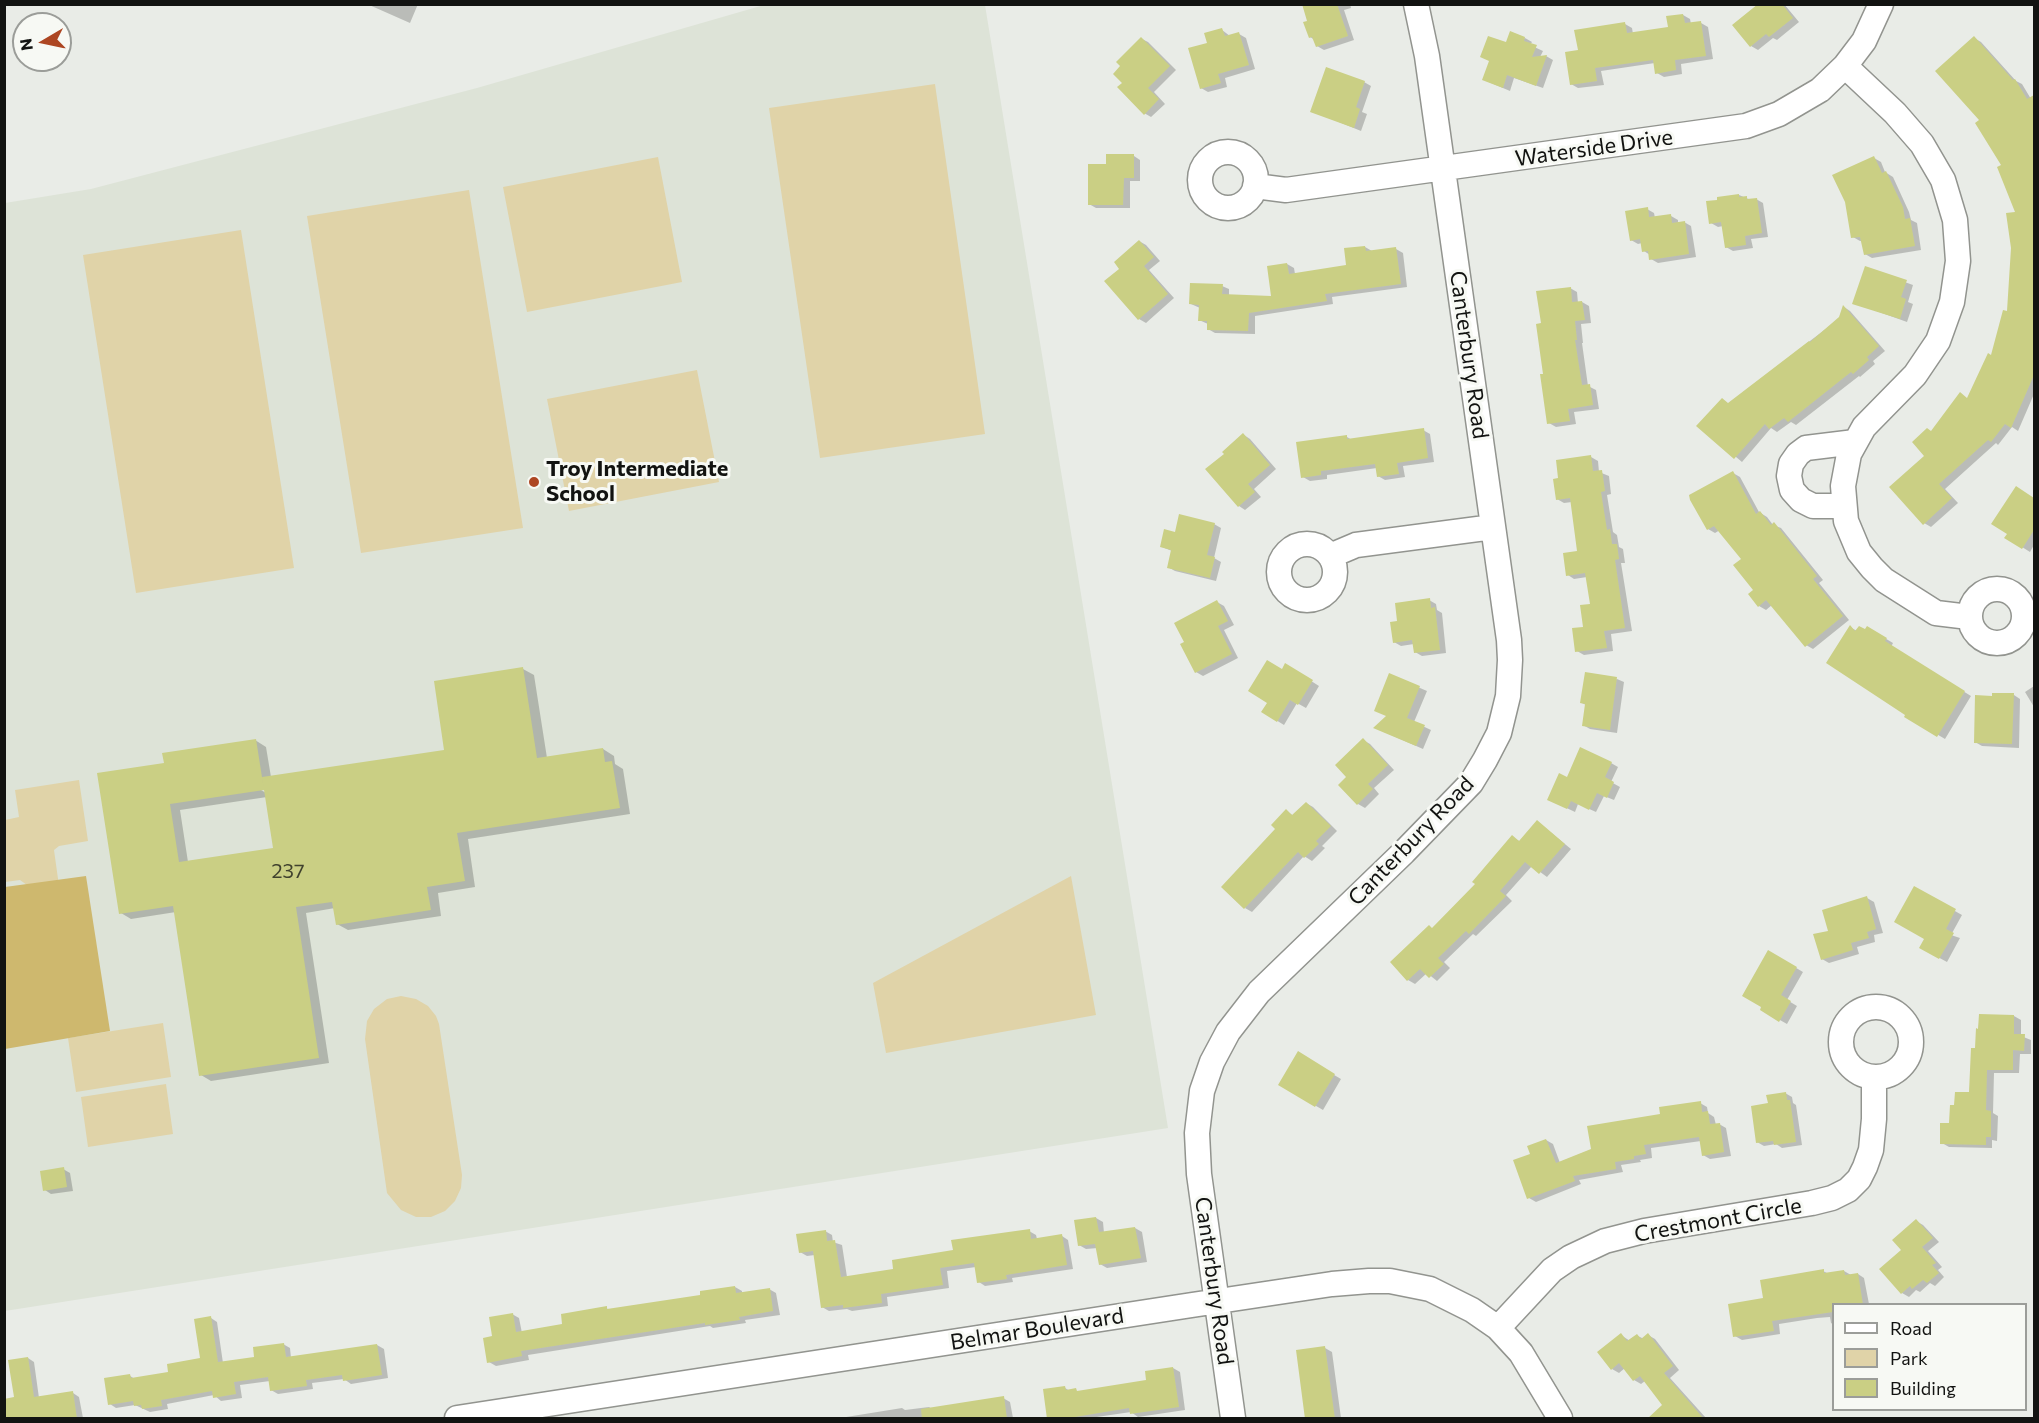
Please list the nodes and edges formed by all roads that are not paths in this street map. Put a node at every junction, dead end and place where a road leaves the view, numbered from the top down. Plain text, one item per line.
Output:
1 (1416, 4) edge
2 (1881, 4) edge
3 (1845, 66) junction
4 (1443, 169) junction
5 (1255, 186) dead end
6 (1855, 442) junction
7 (1844, 506) junction
8 (1493, 527) junction
9 (1330, 556) dead end
10 (1969, 617) dead end
11 (1874, 1077) dead end
12 (1217, 1301) junction
13 (1498, 1328) junction
14 (457, 1419) edge
15 (1233, 1419) edge
16 (1560, 1419) edge

1 - 4 street, Canterbury Road
2 - 3 street, Waterside Drive
3 - 4 street, Waterside Drive
3 - 6 street
4 - 5 street, Waterside Drive
4 - 8 street, Canterbury Road
6 - 7 street
6 - 7 street
7 - 10 street
8 - 9 street
8 - 12 street, Canterbury Road
11 - 13 street, Crestmont Circle
12 - 13 street, Belmar Boulevard
12 - 14 street, Belmar Boulevard
12 - 15 street, Canterbury Road
13 - 16 street, Belmar Boulevard

